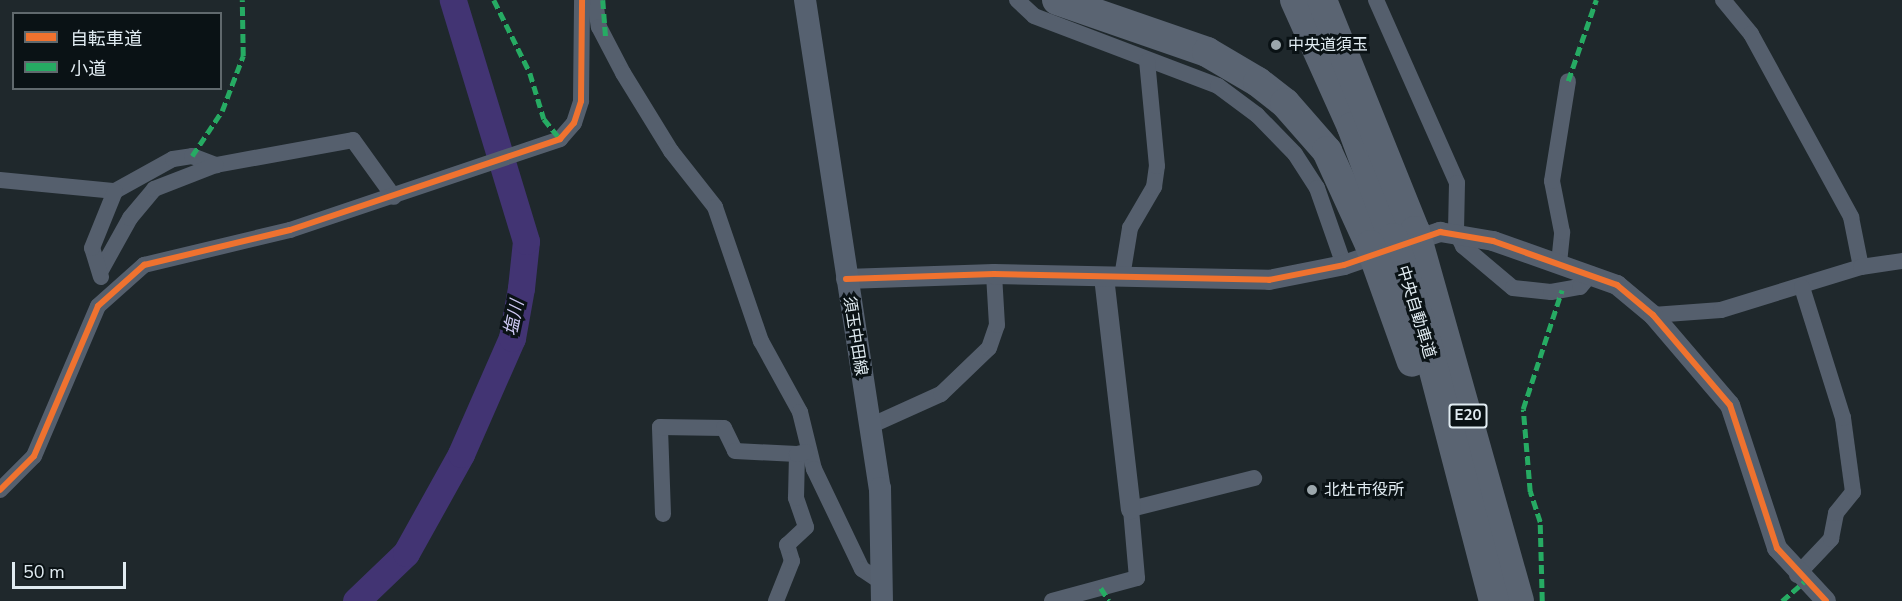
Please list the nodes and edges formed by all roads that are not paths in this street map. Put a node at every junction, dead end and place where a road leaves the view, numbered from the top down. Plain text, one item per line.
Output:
1 (582, 0) edge
2 (595, 0) edge
3 (805, 0) edge
4 (1017, 0) edge
5 (1057, 0) edge
6 (1295, 0) edge
7 (1322, 0) edge
8 (1333, 0) edge
9 (1376, 0) edge
10 (1723, 0) edge
11 (1342, 42) junction
12 (1147, 61) junction
13 (1568, 81) dead end
14 (216, 165) junction
15 (0, 180) edge
16 (116, 191) junction
17 (394, 196) junction
18 (1456, 232) junction
19 (1393, 238) junction
20 (1902, 261) edge
21 (1559, 263) junction
22 (1344, 265) junction
23 (1861, 267) junction
24 (100, 272) junction
25 (994, 274) junction
26 (1591, 274) junction
27 (1113, 277) junction
28 (846, 279) junction
29 (1802, 287) junction
30 (106, 295) junction
31 (1653, 315) junction
32 (870, 426) junction
33 (803, 452) junction
34 (1254, 478) dead end
35 (0, 490) edge
36 (1131, 509) junction
37 (663, 514) dead end
38 (1797, 575) junction
39 (1491, 590) edge
40 (882, 591) edge
41 (776, 601) edge
42 (1052, 601) edge
43 (1519, 601) edge
44 (1826, 601) edge

1 - 17 street
2 - 33 street
3 - 28 main road, 須玉中田線
4 - 12 street
5 - 19 highway
6 - 19 highway, 中央自動車道 / E20
7 - 11 highway, 中央自動車道 / E20
8 - 11 highway
9 - 18 street
10 - 23 street
11 - 19 highway, 中央自動車道 / E20
12 - 22 street
12 - 27 street
13 - 21 street
14 - 16 street
14 - 17 street
14 - 24 street
15 - 16 street
16 - 24 street
17 - 30 street
18 - 21 street
18 - 22 street
18 - 26 street
19 - 39 highway, 中央自動車道 / E20, bridge
19 - 43 highway, 中央自動車道 / E20, bridge
20 - 23 street
21 - 26 street
22 - 27 street
23 - 29 street
24 - 30 street
25 - 27 street
25 - 28 street
25 - 32 street
26 - 31 street
27 - 36 street
28 - 32 main road, 須玉中田線
29 - 31 street
29 - 38 street
30 - 35 street
31 - 38 street
32 - 40 main road, 須玉中田線
33 - 37 street
33 - 40 street
33 - 41 street
34 - 36 street
36 - 42 street
38 - 44 street

